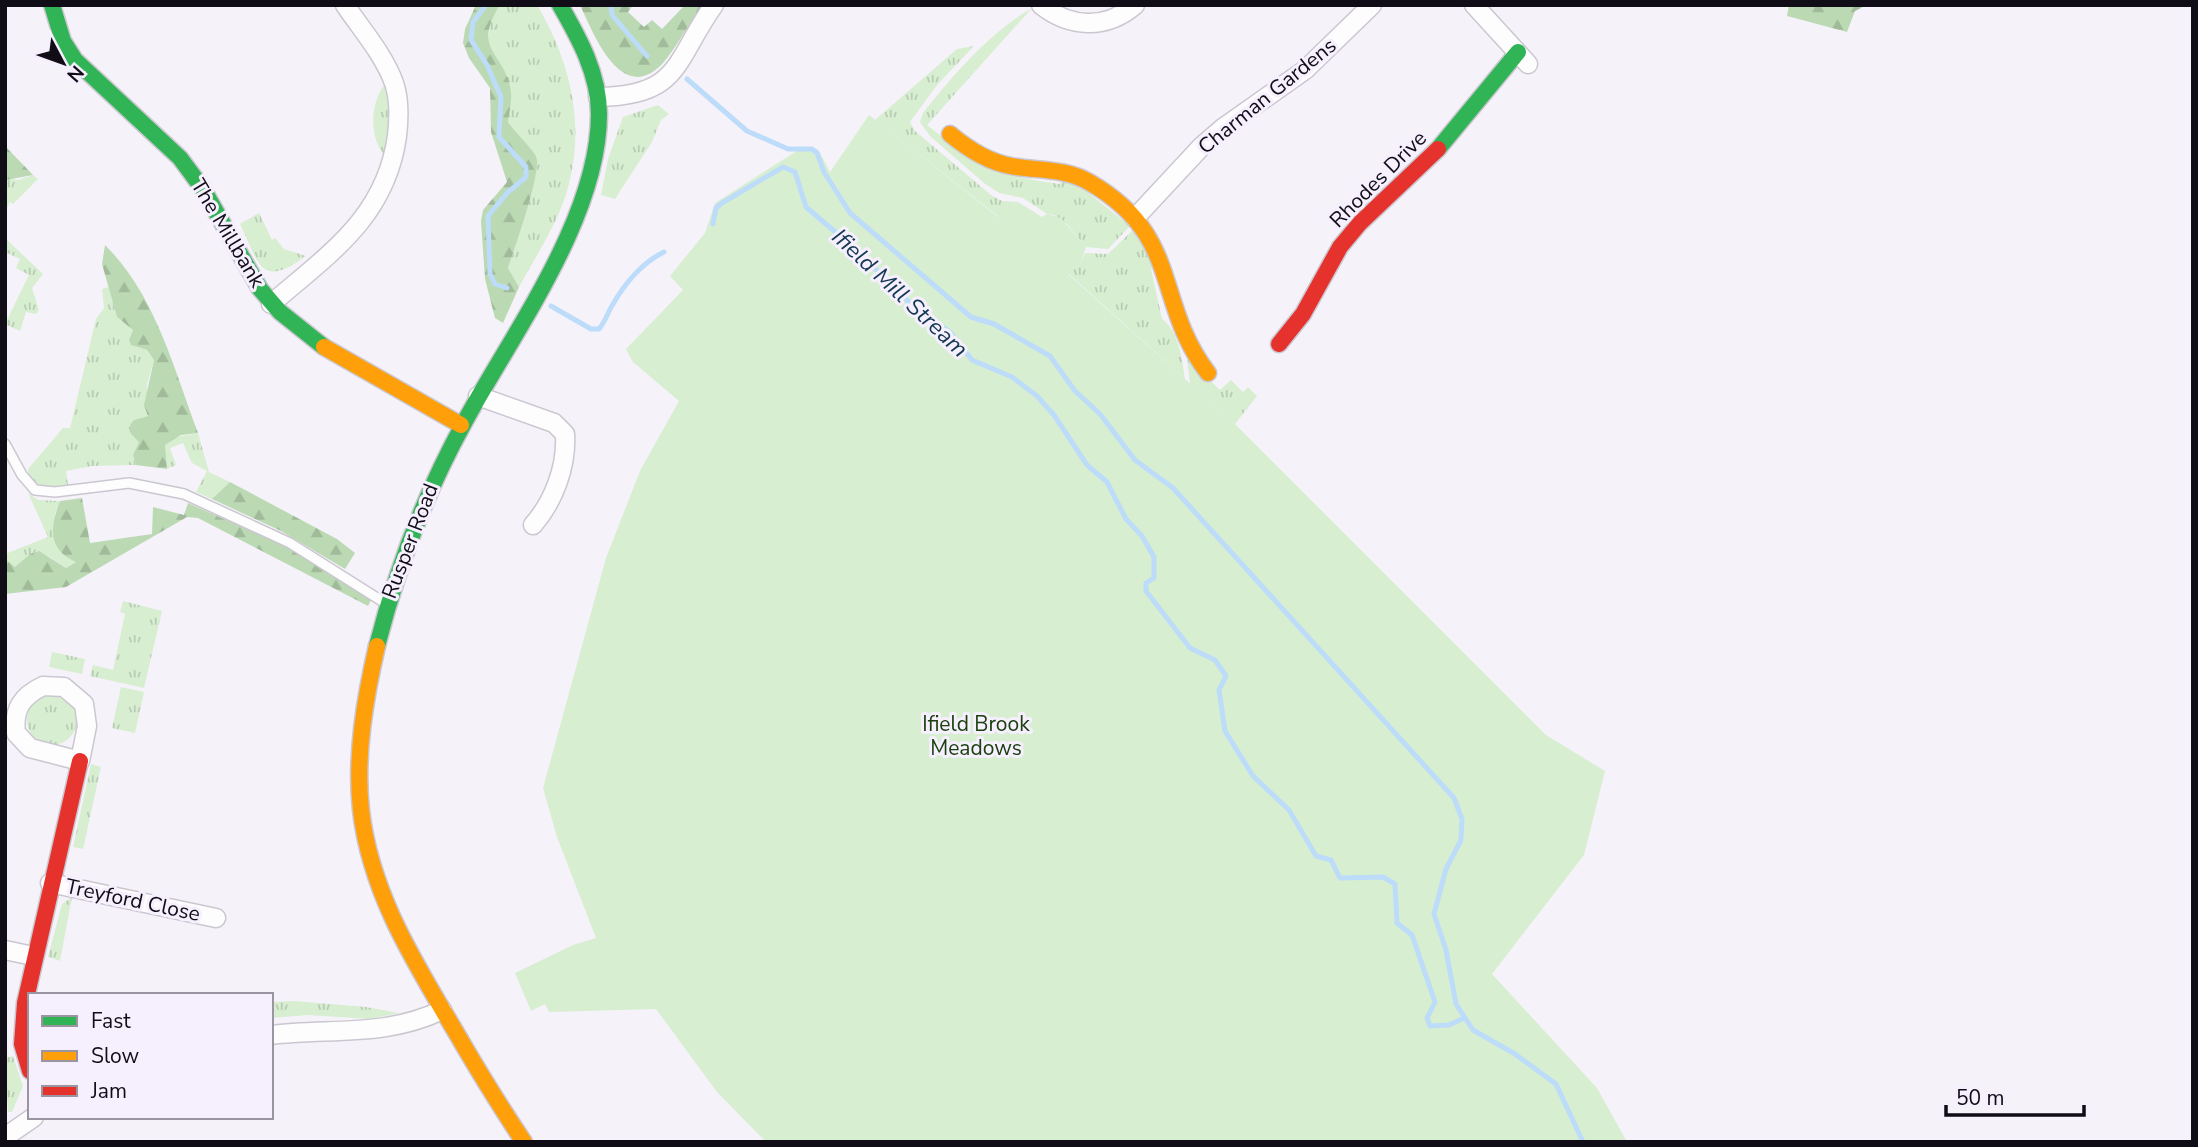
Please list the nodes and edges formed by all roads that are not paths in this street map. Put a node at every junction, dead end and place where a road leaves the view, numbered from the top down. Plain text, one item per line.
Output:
1 (52, 5) edge
2 (345, 5) edge
3 (560, 5) edge
4 (714, 5) edge
5 (1041, 5) edge
6 (1135, 5) edge
7 (1372, 5) edge
8 (1474, 5) edge
9 (1523, 58) joint
10 (598, 97) junction
11 (950, 135) dead end
12 (1135, 218) junction
13 (271, 303) junction
14 (1279, 344) dead end
15 (1208, 373) dead end
16 (478, 396) junction
17 (461, 425) junction
18 (5, 444) edge
19 (533, 525) dead end
20 (385, 603) junction
21 (80, 761) junction
22 (50, 883) junction
23 (216, 918) dead end
24 (5, 950) edge
25 (33, 956) junction
26 (442, 1010) junction
27 (273, 1035) edge
28 (28, 1064) edge
29 (31, 1119) edge
30 (5, 1136) edge
31 (524, 1142) edge

1 - 13 street, The Millbank
2 - 13 street, The Millbank
3 - 10 street, Rusper Road
4 - 10 street
5 - 6 street
7 - 12 street, Charman Gardens
8 - 9 street
9 - 14 street, Rhodes Drive
10 - 16 street, Rusper Road
11 - 12 street
12 - 15 street
13 - 17 street, The Millbank
16 - 17 street, Rusper Road
16 - 19 street
17 - 20 street, Rusper Road
18 - 20 lane
20 - 26 street, Rusper Road
21 - 21 street, Treyford Close
21 - 22 street, Treyford Close
22 - 23 street, Treyford Close
22 - 25 street, Treyford Close
24 - 25 street
25 - 28 street, Treyford Close
26 - 27 street
26 - 31 street, Rusper Road
29 - 30 street

